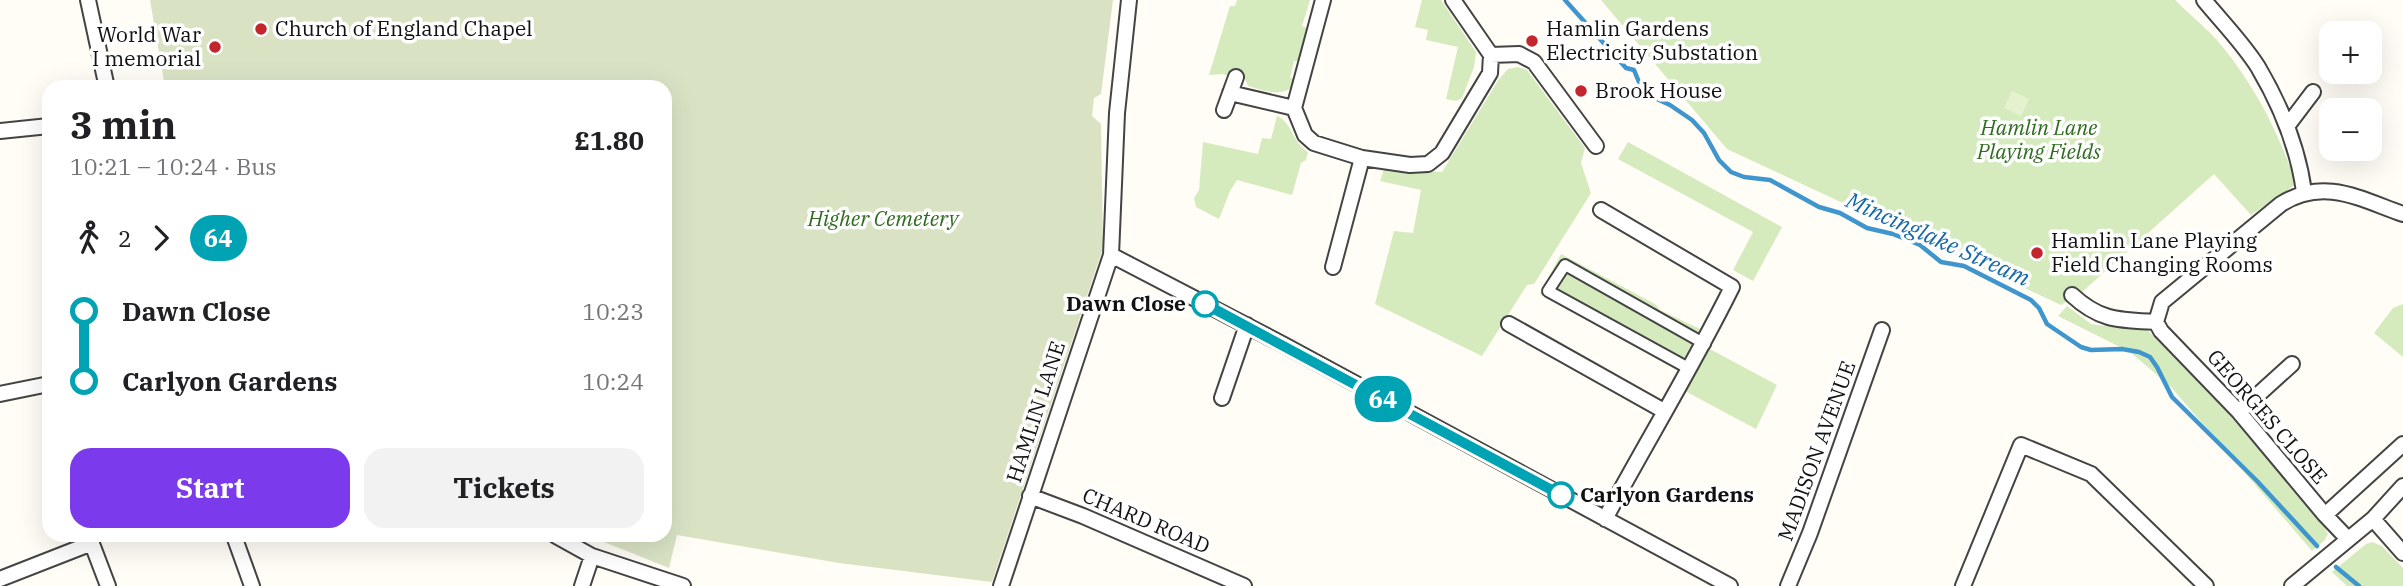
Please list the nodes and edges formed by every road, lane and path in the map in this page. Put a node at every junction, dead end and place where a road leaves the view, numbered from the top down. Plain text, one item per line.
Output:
1 (88, 0) edge
2 (1129, 0) edge
3 (1323, 0) edge
4 (1453, 0) edge
5 (2204, 0) edge
6 (1491, 55) junction
7 (1236, 77) dead end
8 (105, 80) edge
9 (2313, 92) dead end
10 (1230, 93) junction
11 (1294, 108) junction
12 (1224, 110) dead end
13 (2288, 125) junction
14 (42, 127) edge
15 (0, 131) edge
16 (1596, 146) dead end
17 (1362, 158) junction
18 (2304, 192) junction
19 (1601, 210) dead end
20 (2403, 214) edge
21 (1111, 255) junction
22 (1333, 267) dead end
23 (2072, 295) dead end
24 (2155, 322) junction
25 (1509, 324) dead end
26 (1247, 326) junction
27 (1882, 330) dead end
28 (1704, 344) junction
29 (2292, 364) dead end
30 (1690, 369) junction
31 (42, 385) edge
32 (0, 394) edge
33 (1222, 398) dead end
34 (1664, 411) junction
35 (2239, 412) junction
36 (2403, 444) edge
37 (2403, 486) edge
38 (1030, 496) junction
39 (2325, 515) junction
40 (1605, 519) junction
41 (2372, 519) junction
42 (2347, 538) junction
43 (84, 542) edge
44 (92, 542) edge
45 (236, 542) edge
46 (567, 542) edge
47 (2403, 553) edge
48 (592, 556) junction
49 (0, 579) edge
50 (108, 586) edge
51 (252, 586) edge
52 (582, 586) edge
53 (683, 586) edge
54 (1001, 586) edge
55 (1244, 586) edge
56 (1730, 586) edge
57 (1788, 586) edge
58 (1963, 586) edge
59 (2206, 586) edge
60 (2292, 586) edge

1 - 8 street
2 - 21 street, HAMLIN LANE
3 - 11 street
4 - 6 street
5 - 13 street
6 - 16 street
6 - 17 street
7 - 10 street
9 - 13 street
10 - 11 street
10 - 12 street
11 - 17 street
13 - 18 street
14 - 15 street
17 - 22 street
18 - 20 street
18 - 24 street
19 - 28 street
21 - 26 street
21 - 38 street, HAMLIN LANE
23 - 24 street
24 - 35 street, GEORGES CLOSE
25 - 34 street
26 - 33 street
26 - 40 street
27 - 57 street, MADISON AVENUE
28 - 30 street
28 - 30 street
29 - 35 street
30 - 34 street
31 - 32 street
34 - 40 street
35 - 39 street, GEORGES CLOSE
36 - 39 street
37 - 41 street
38 - 54 street, HAMLIN LANE
38 - 55 street, CHARD ROAD
39 - 42 street, GEORGES CLOSE
40 - 56 street
41 - 42 street
41 - 47 street
42 - 60 street
43 - 49 street
44 - 50 street
45 - 51 street
46 - 48 street
48 - 52 street
48 - 53 street
58 - 59 street

